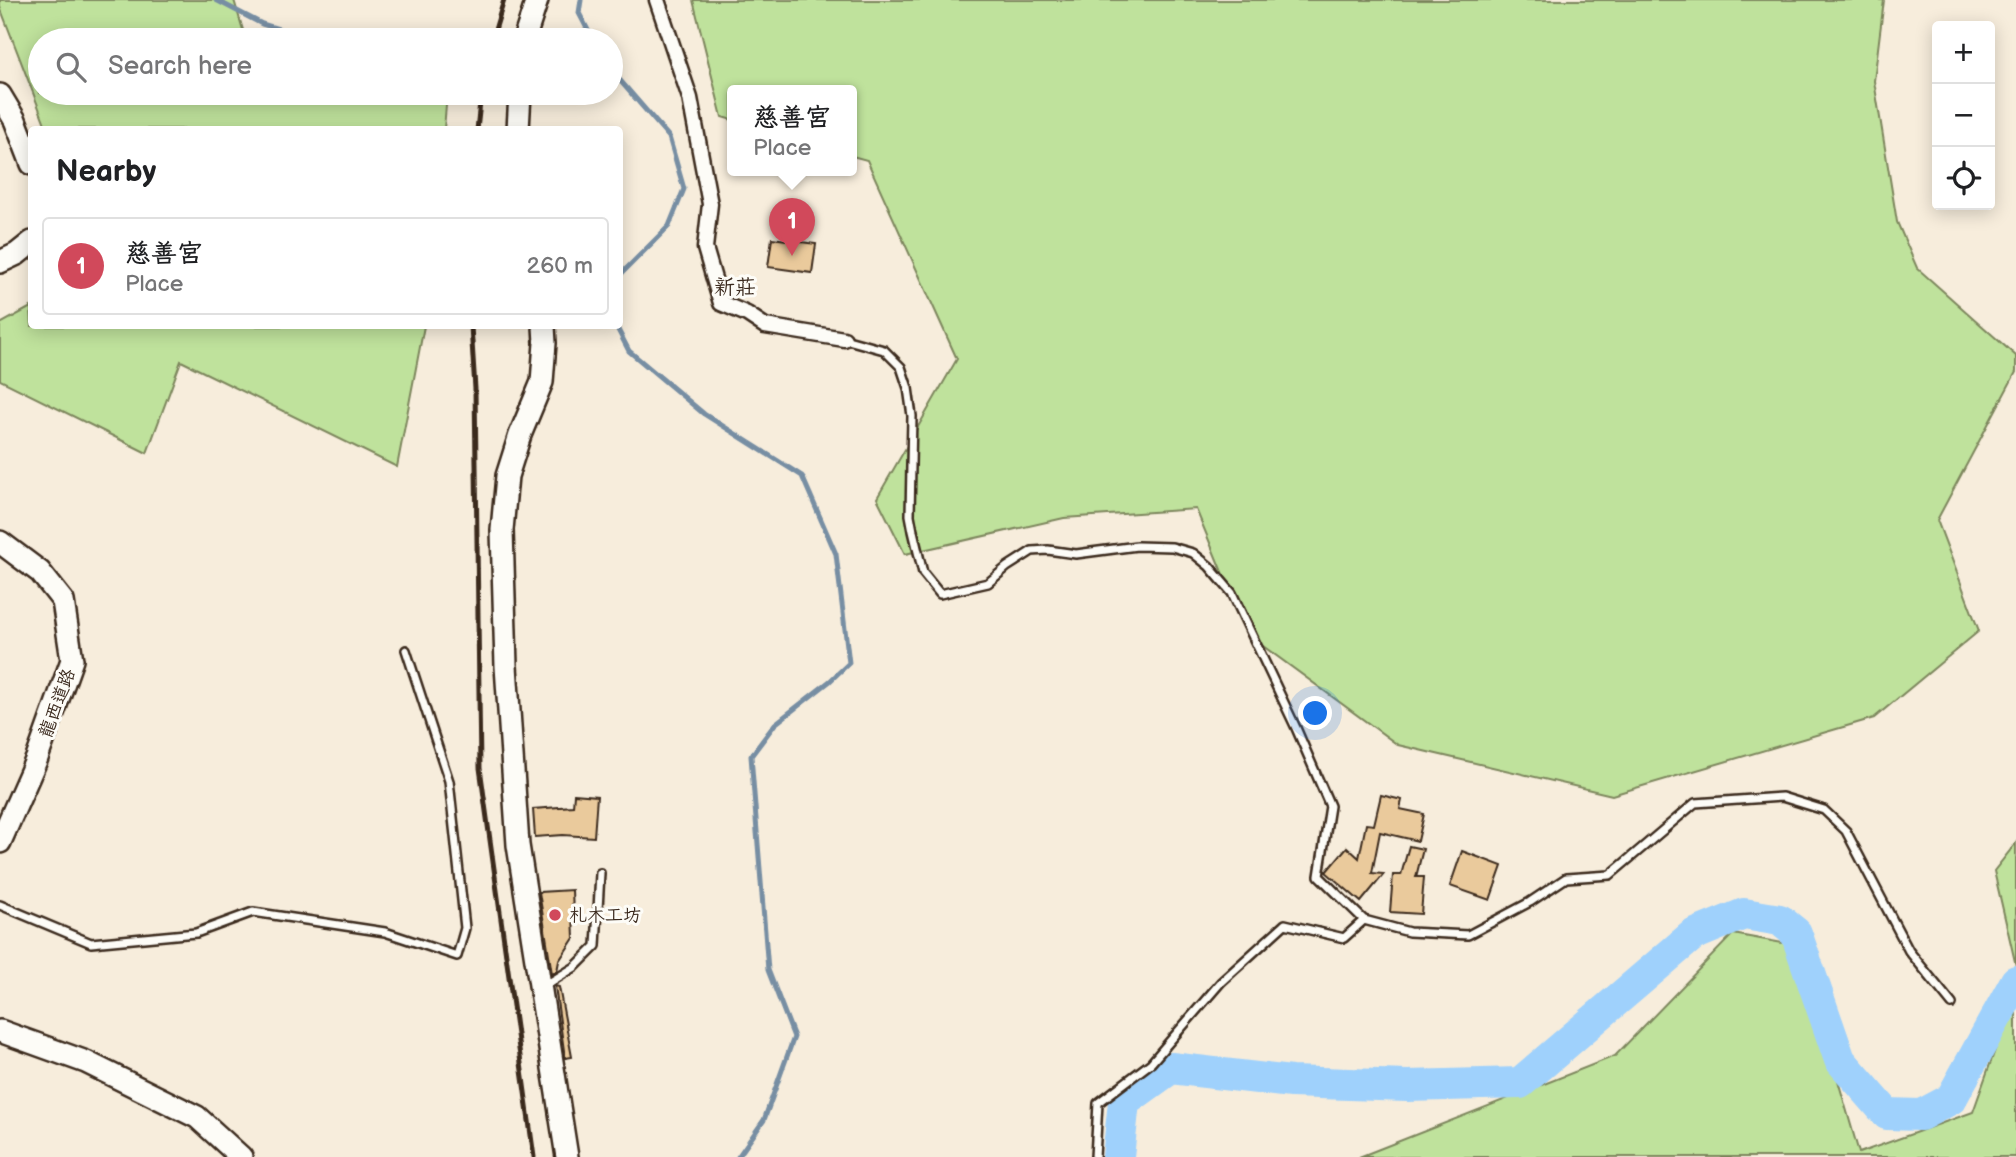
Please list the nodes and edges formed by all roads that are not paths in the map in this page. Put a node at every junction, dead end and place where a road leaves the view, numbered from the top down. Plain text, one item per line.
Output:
1 (537, 0) edge
2 (657, 0) edge
3 (528, 28) edge
4 (0, 95) edge
5 (519, 105) edge
6 (518, 126) edge
7 (28, 154) edge
8 (28, 245) edge
9 (0, 262) edge
10 (544, 329) edge
11 (844, 339) joint
12 (0, 542) edge
13 (406, 650) dead end
14 (0, 842) edge
15 (600, 873) dead end
16 (0, 905) edge
17 (1364, 920) junction
18 (541, 988) junction
19 (1952, 1004) dead end
20 (0, 1031) edge
21 (241, 1157) edge
22 (567, 1157) edge
23 (1095, 1157) edge

1 - 3 street
2 - 11 street
4 - 7 street
5 - 6 street
8 - 9 street
10 - 18 street
11 - 17 lane
12 - 14 street, 龍西道路
13 - 16 lane
15 - 18 lane
17 - 19 lane
17 - 23 lane
18 - 22 street
20 - 21 street

